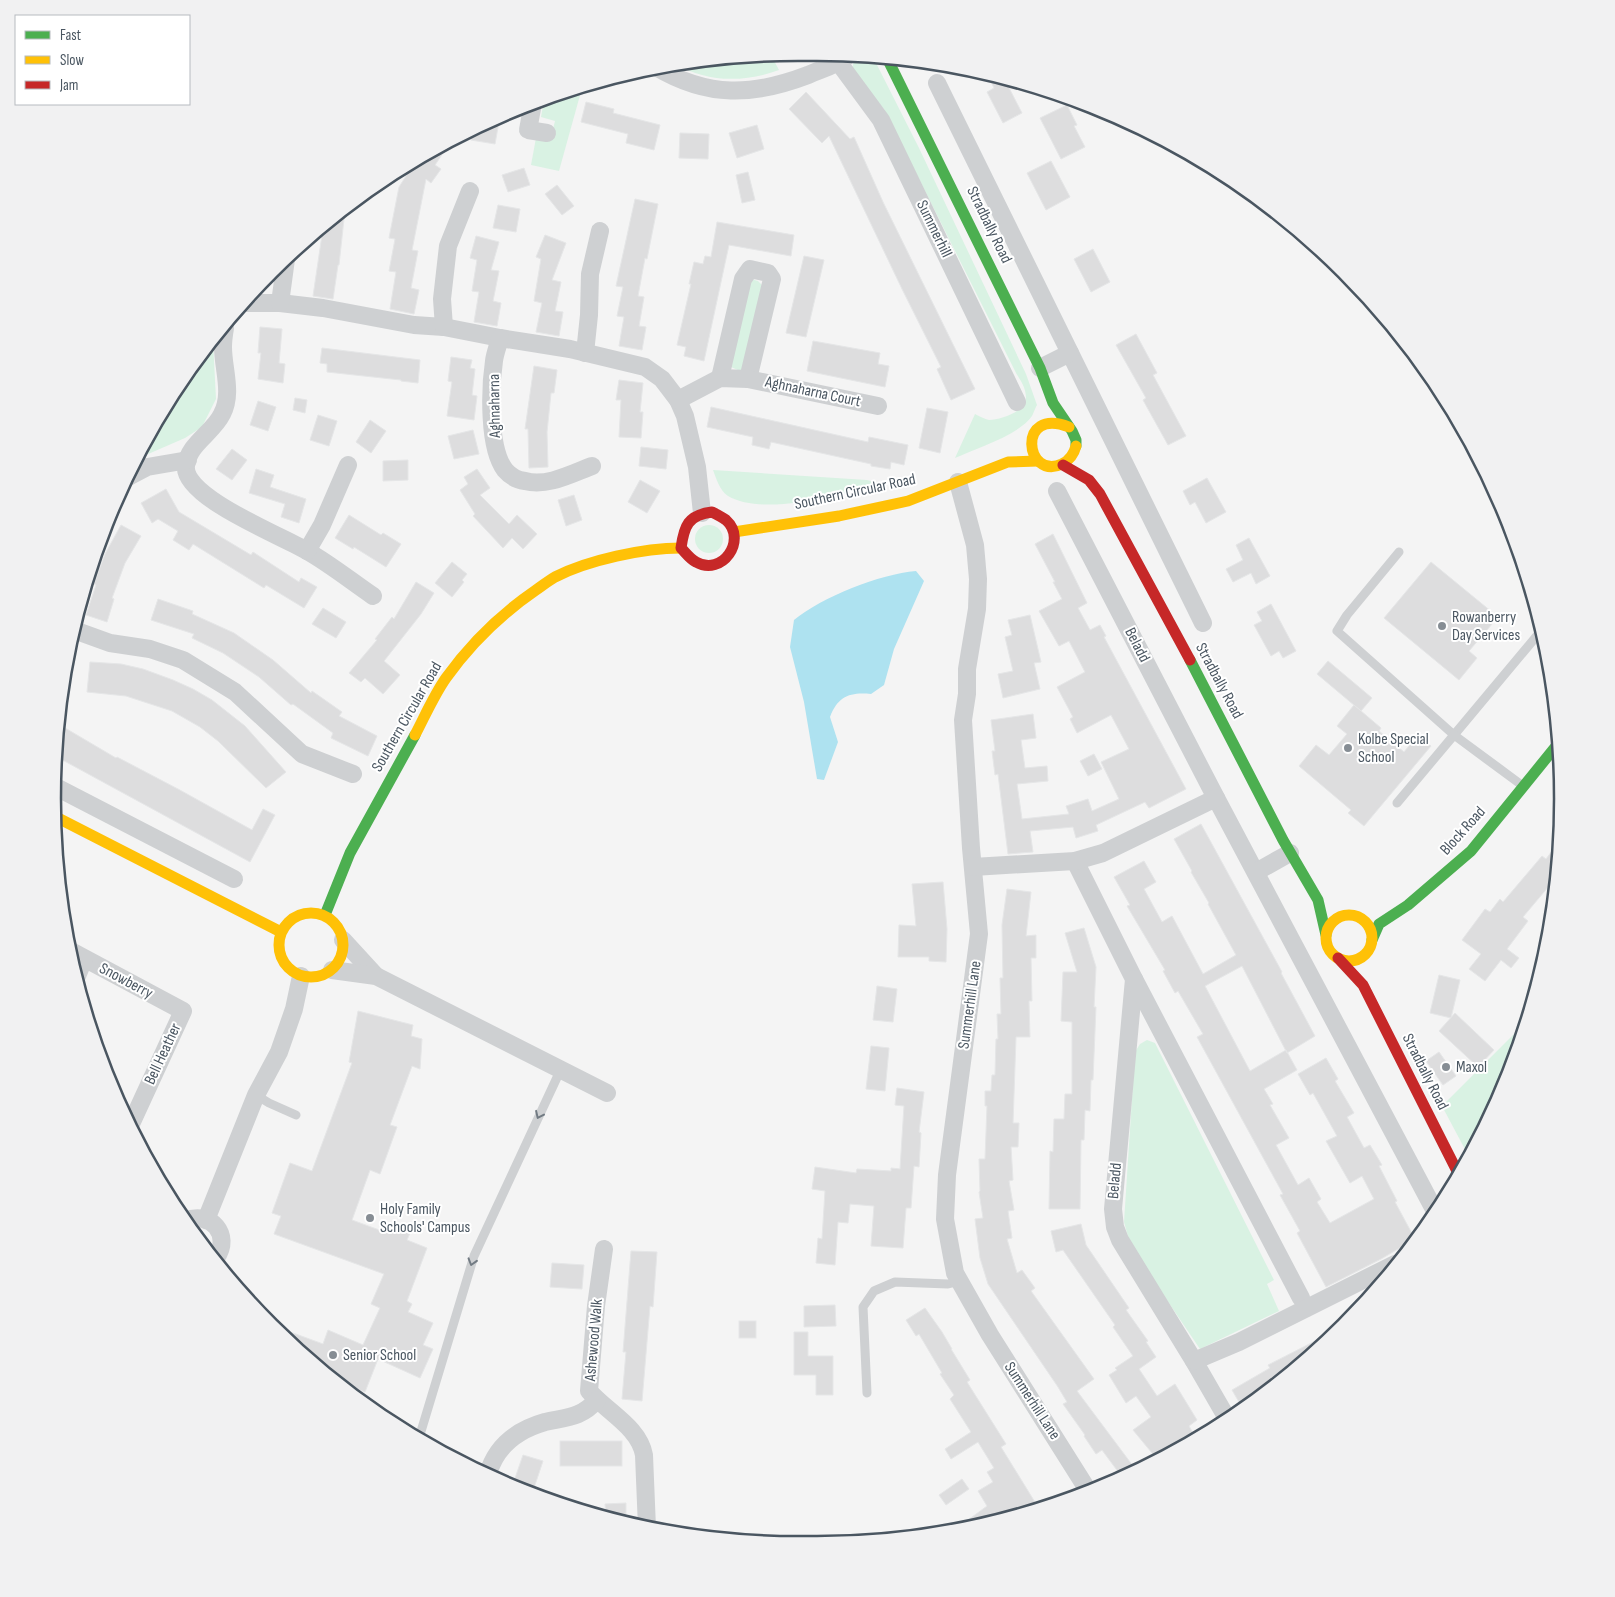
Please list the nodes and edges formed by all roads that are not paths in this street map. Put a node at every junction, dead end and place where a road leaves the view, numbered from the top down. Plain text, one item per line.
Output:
1 (838, 62) edge
2 (844, 62) edge
3 (891, 66) edge
4 (666, 73) edge
5 (937, 83) dead end
6 (531, 111) edge
7 (547, 133) dead end
8 (470, 191) dead end
9 (600, 231) dead end
10 (285, 270) edge
11 (253, 302) edge
12 (280, 303) junction
13 (444, 327) junction
14 (224, 338) edge
15 (500, 338) junction
16 (585, 353) junction
17 (1070, 353) junction
18 (1040, 368) junction
19 (720, 378) junction
20 (748, 379) junction
21 (678, 400) junction
22 (1017, 402) dead end
23 (878, 406) dead end
24 (1055, 407) junction
25 (1052, 421) junction
26 (1069, 427) junction
27 (1032, 436) junction
28 (1076, 443) junction
29 (188, 460) junction
30 (1038, 461) junction
31 (1008, 462) junction
32 (348, 465) dead end
33 (1063, 465) junction
34 (592, 466) dead end
35 (137, 472) edge
36 (1088, 480) junction
37 (958, 482) junction
38 (1057, 491) dead end
39 (702, 513) junction
40 (734, 532) junction
41 (681, 548) junction
42 (307, 551) junction
43 (1399, 552) dead end
44 (373, 596) dead end
45 (1203, 623) dead end
46 (80, 632) edge
47 (1536, 637) edge
48 (1454, 735) junction
49 (1552, 751) edge
50 (352, 774) dead end
51 (1523, 786) junction
52 (61, 790) edge
53 (1216, 798) junction
54 (1397, 803) dead end
55 (62, 820) edge
56 (1290, 853) junction
57 (1075, 861) junction
58 (973, 867) junction
59 (1256, 872) junction
60 (234, 879) dead end
61 (1318, 900) junction
62 (325, 915) junction
63 (1351, 915) junction
64 (1367, 923) junction
65 (1379, 924) junction
66 (281, 932) junction
67 (1326, 935) junction
68 (343, 940) junction
69 (1372, 940) junction
70 (78, 955) edge
71 (1363, 956) junction
72 (1338, 958) junction
73 (84, 959) junction
74 (81, 966) edge
75 (332, 970) junction
76 (301, 976) junction
77 (376, 976) junction
78 (1134, 979) junction
79 (1363, 986) junction
80 (183, 1011) joint
81 (560, 1071) junction
82 (607, 1093) dead end
83 (256, 1095) junction
84 (296, 1115) dead end
85 (134, 1118) edge
86 (1455, 1167) edge
87 (1432, 1205) edge
88 (193, 1219) edge
89 (206, 1220) junction
90 (604, 1249) dead end
91 (219, 1253) edge
92 (1383, 1270) edge
93 (960, 1281) junction
94 (1301, 1298) dead end
95 (1194, 1361) junction
96 (867, 1393) dead end
97 (597, 1400) junction
98 (1224, 1413) edge
99 (421, 1431) edge
100 (491, 1469) edge
101 (1085, 1485) edge
102 (647, 1520) edge

1 - 4 street, Summerhill
2 - 22 street, Summerhill
3 - 18 main road, Stradbally Road
5 - 17 street
6 - 7 street
8 - 13 street
9 - 16 street
10 - 12 street
11 - 12 street
12 - 13 street
13 - 15 street
14 - 29 street
15 - 16 street
15 - 34 street, Aghnaharna
16 - 21 street
17 - 18 street
17 - 45 street
18 - 24 main road, Stradbally Road
19 - 20 street, Aghnaharna Court
19 - 20 street, Aghnaharna Court
19 - 21 street, Aghnaharna Court
20 - 23 street, Aghnaharna Court
21 - 39 street
24 - 25 main road
24 - 26 main road, Stradbally Road
25 - 26 main road
25 - 27 main road
26 - 28 main road
27 - 30 main road
27 - 31 main road, Southern Circular Road
28 - 33 main road
28 - 36 main road, Stradbally Road
29 - 35 street
29 - 42 street
30 - 31 main road, Southern Circular Road
30 - 33 main road
31 - 37 main road, Southern Circular Road
32 - 42 street
33 - 36 main road, Stradbally Road
36 - 56 main road, Stradbally Road
37 - 40 main road, Southern Circular Road
37 - 58 street, Summerhill Lane
38 - 53 street, Beladd
39 - 40 main road
39 - 41 main road
40 - 41 main road
41 - 62 main road, Southern Circular Road
42 - 44 street
43 - 48 lane
46 - 50 street
47 - 48 lane
48 - 51 lane
48 - 54 lane
49 - 51 main road, Block Road
51 - 65 main road, Block Road
52 - 60 street
53 - 57 street
53 - 59 street, Beladd
55 - 66 main road
56 - 59 street
56 - 61 main road, Stradbally Road
57 - 58 street
57 - 78 street
58 - 93 street, Summerhill Lane
59 - 87 street, Beladd
61 - 63 main road
61 - 67 main road, Stradbally Road
62 - 66 main road
62 - 68 main road
63 - 64 main road
63 - 67 main road
64 - 65 main road
64 - 69 main road
65 - 69 main road
66 - 76 main road
67 - 72 main road
68 - 75 main road
68 - 77 street
69 - 71 main road
70 - 73 street, Snowberry
71 - 72 main road
71 - 79 main road, Stradbally Road
72 - 79 main road, Stradbally Road
73 - 74 street
73 - 80 street, Snowberry
75 - 76 main road
75 - 77 street
76 - 83 street
77 - 81 street
78 - 94 street
78 - 95 street, Beladd
79 - 86 main road, Stradbally Road
80 - 85 street, Bell Heather
81 - 82 street
81 -> 99 lane
83 - 84 lane
83 - 89 street
88 - 89 street
89 - 91 street
90 - 97 street, Ashewood Walk
92 - 95 street
93 - 96 lane
93 - 101 street, Summerhill Lane
95 - 98 street, Beladd
97 - 100 street
97 - 102 street, Ashewood Walk

